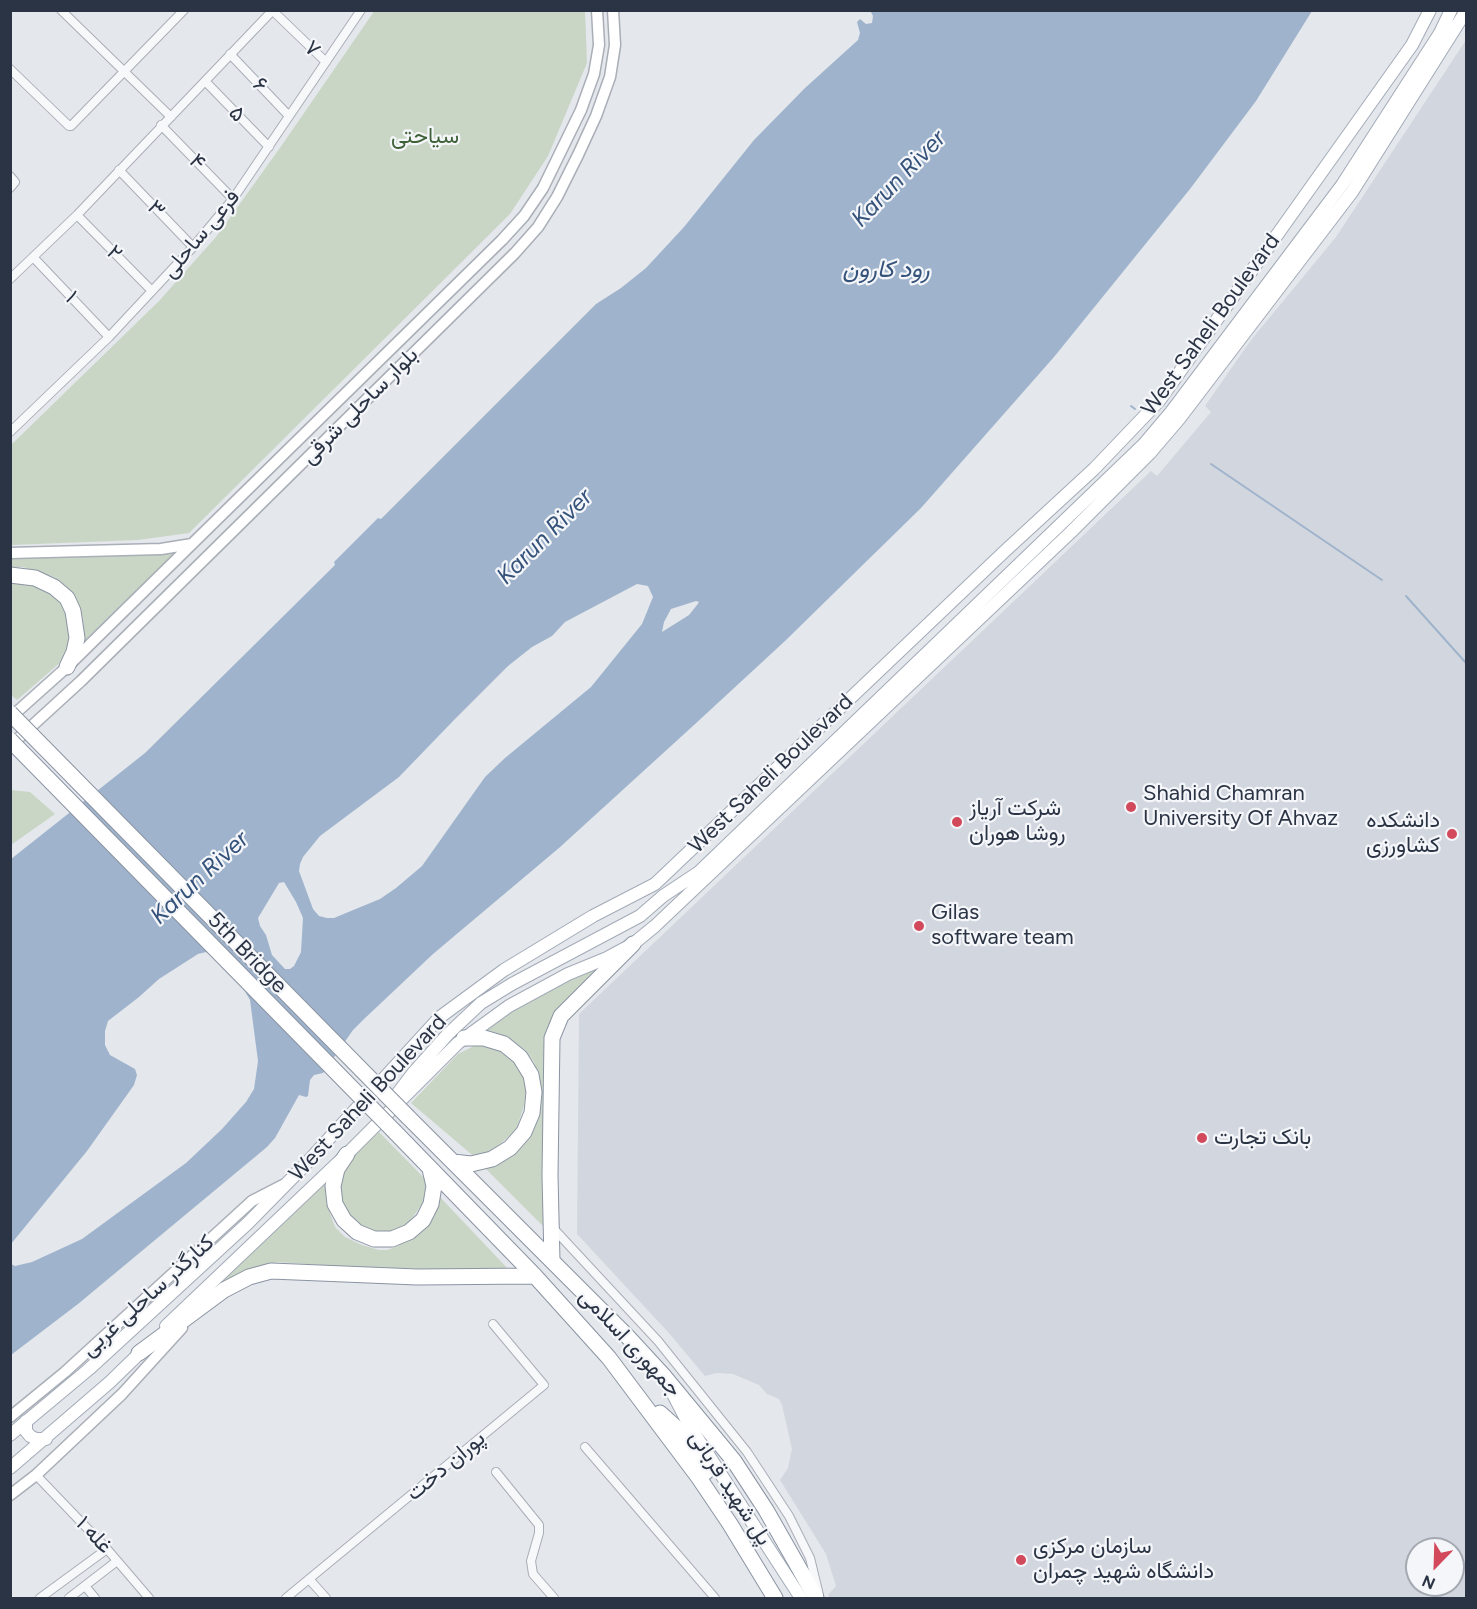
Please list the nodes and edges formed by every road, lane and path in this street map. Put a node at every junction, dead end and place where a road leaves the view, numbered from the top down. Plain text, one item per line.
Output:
1 (61, 10) edge
2 (361, 10) edge
3 (597, 10) edge
4 (613, 10) edge
5 (1430, 10) edge
6 (1451, 10) edge
7 (273, 11) edge
8 (1467, 11) edge
9 (179, 12) edge
10 (230, 54) junction
11 (326, 63) junction
12 (10, 69) edge
13 (124, 72) junction
14 (205, 81) junction
15 (171, 117) junction
16 (289, 117) junction
17 (161, 125) junction
18 (269, 147) junction
19 (119, 170) junction
20 (233, 199) junction
21 (77, 215) junction
22 (193, 247) junction
23 (33, 257) junction
24 (11, 278) edge
25 (152, 291) junction
26 (109, 337) junction
27 (10, 432) edge
28 (204, 532) junction
29 (192, 544) junction
30 (218, 546) junction
31 (10, 553) edge
32 (10, 575) edge
33 (67, 667) junction
34 (10, 712) edge
35 (10, 718) edge
36 (10, 740) edge
37 (10, 746) edge
38 (633, 944) junction
39 (464, 1038) junction
40 (408, 1117) joint
41 (395, 1132) joint
42 (368, 1134) junction
43 (347, 1154) junction
44 (453, 1162) junction
45 (430, 1169) junction
46 (289, 1182) junction
47 (551, 1226) junction
48 (552, 1261) junction
49 (535, 1276) junction
50 (211, 1300) junction
51 (493, 1324) dead end
52 (139, 1353) junction
53 (663, 1375) junction
54 (638, 1393) junction
55 (10, 1417) edge
56 (26, 1421) junction
57 (10, 1435) edge
58 (46, 1439) junction
59 (585, 1448) dead end
60 (10, 1468) edge
61 (496, 1472) dead end
62 (36, 1475) junction
63 (10, 1494) edge
64 (107, 1549) junction
65 (117, 1561) junction
66 (309, 1579) junction
67 (85, 1586) junction
68 (40, 1599) edge
69 (69, 1599) edge
70 (95, 1599) edge
71 (149, 1599) edge
72 (286, 1599) edge
73 (326, 1599) edge
74 (554, 1599) edge
75 (715, 1599) edge
76 (775, 1599) edge
77 (786, 1599) edge
78 (801, 1599) edge
79 (818, 1599) edge

1 - 13 street
2 - 11 street, فرعی ساحلی
3 - 28 main road, بلوار ساحلی شرقی
4 - 30 main road, بلوار ساحلی شرقی
5 - 46 main road, West Saheli Boulevard
6 - 42 main road, West Saheli Boulevard
7 - 10 street
7 - 11 street, ۷
8 - 38 main road, West Saheli Boulevard
9 - 13 street
10 - 14 street
10 - 16 street, ۶
11 - 16 street, فرعی ساحلی
12 - 13 street
13 - 15 street
14 - 15 street
14 - 18 street, ۵
15 - 17 street
16 - 18 street, فرعی ساحلی
17 - 19 street
17 - 20 street, ۴
18 - 20 street, فرعی ساحلی
19 - 21 street
19 - 22 street, ۳
20 - 22 street, فرعی ساحلی
21 - 23 street
21 - 25 street, ۲
22 - 25 street, فرعی ساحلی
23 - 24 street
23 - 26 street, ۱
25 - 26 street, فرعی ساحلی
26 - 27 street, فرعی ساحلی
28 - 29 main road, بلوار ساحلی شرقی
28 - 30 main road
29 - 31 main road
29 - 33 main road, بلوار ساحلی شرقی
30 - 37 main road, بلوار ساحلی شرقی
32 - 33 highway
33 - 35 main road, بلوار ساحلی شرقی
34 - 40 highway, 5th Bridge, bridge
36 - 41 highway, 5th Bridge, bridge
38 - 39 main road, West Saheli Boulevard
38 - 47 highway
39 - 42 main road, West Saheli Boulevard
39 - 44 highway
40 - 44 highway, جمهوری اسلامی
41 - 45 highway, جمهوری اسلامی
42 - 43 main road, West Saheli Boulevard
43 - 45 highway
43 - 52 main road, West Saheli Boulevard
44 - 48 highway, جمهوری اسلامی
45 - 49 highway, جمهوری اسلامی
46 - 55 main road, کنارگذر ساحلی غربی
46 - 56 main road, West Saheli Boulevard
47 - 48 highway
47 - 79 street
48 - 53 highway, جمهوری اسلامی
49 - 50 highway
49 - 54 highway, جمهوری اسلامی
50 - 52 highway
50 - 62 main road, کنارگذر ساحلی غربی
51 - 66 street, پوران دخت
52 - 58 main road, West Saheli Boulevard
53 - 78 main road, پل شهید قربانی
53 - 79 highway, جمهوری اسلامی
54 - 76 highway, جمهوری اسلامی
54 - 77 highway, پل شهید قربانی
56 - 57 main road, West Saheli Boulevard
56 - 58 main road
58 - 60 main road, West Saheli Boulevard
59 - 75 street
61 - 74 street
62 - 63 main road, کنارگذر ساحلی غربی
62 - 64 street, غله ۱
64 - 65 street, غله ۱
64 - 68 street
65 - 67 street
65 - 71 street, غله ۱
66 - 72 street, پوران دخت
66 - 73 street
67 - 69 street
67 - 70 street

